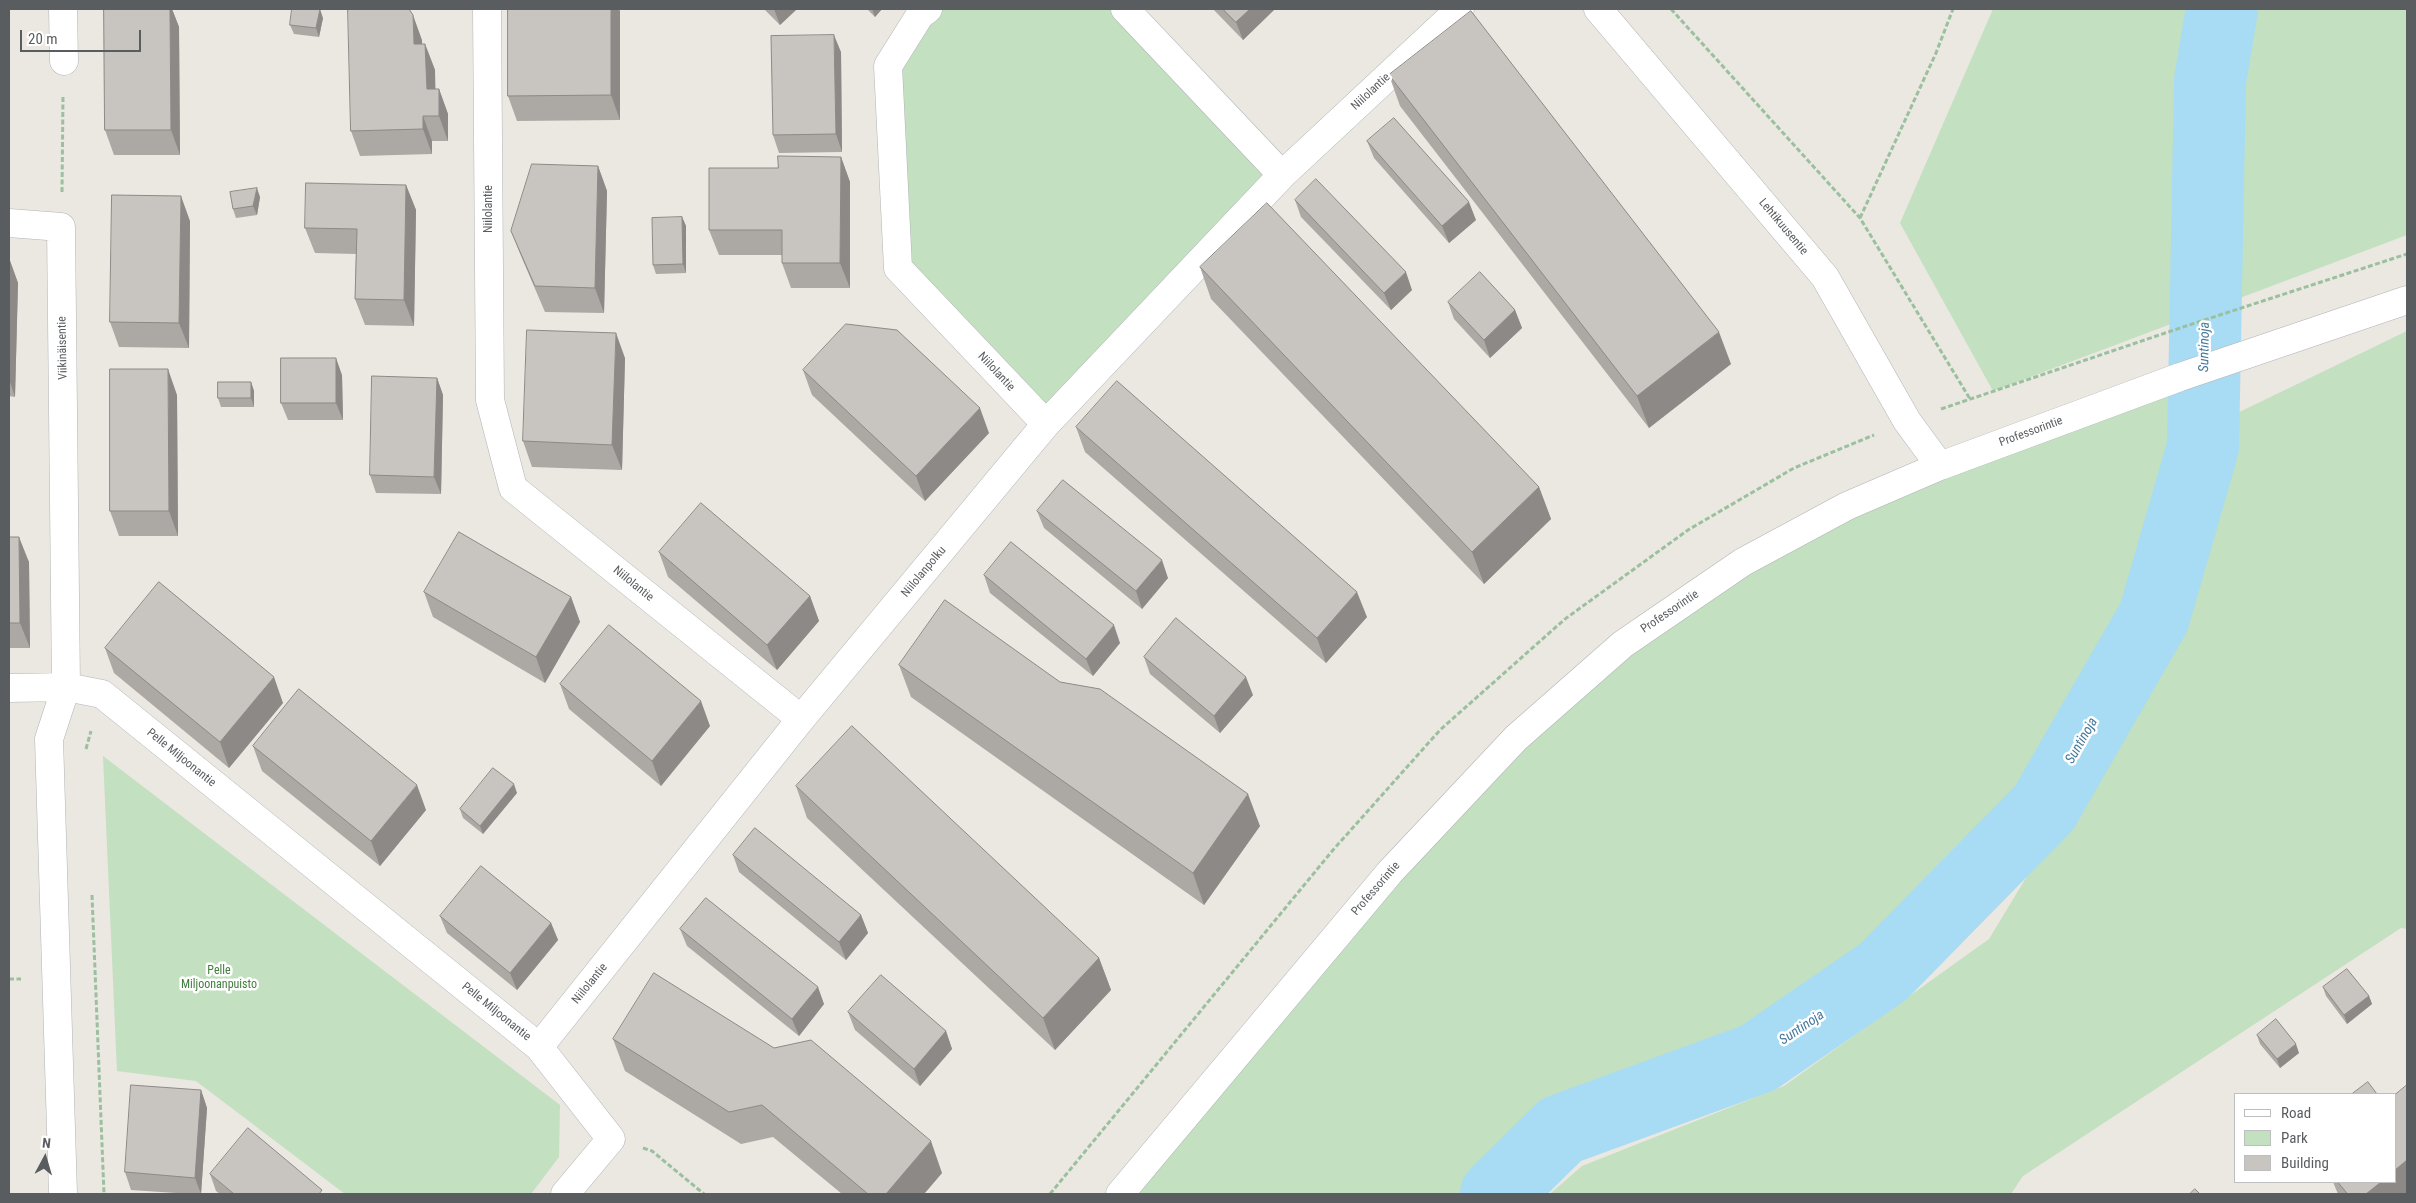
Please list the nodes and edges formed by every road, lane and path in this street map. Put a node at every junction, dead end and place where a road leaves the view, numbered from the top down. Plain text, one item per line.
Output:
1 (63, 9) edge
2 (488, 9) edge
3 (928, 9) edge
4 (1125, 9) edge
5 (1460, 9) edge
6 (1598, 9) edge
7 (1672, 9) edge
8 (1953, 9) edge
9 (64, 61) joint
10 (1282, 175) junction
11 (1860, 218) junction
12 (9, 223) edge
13 (62, 227) junction
14 (2407, 254) edge
15 (2407, 300) edge
16 (2183, 327) dead end
17 (1970, 399) dead end
18 (1046, 424) junction
19 (1940, 466) junction
20 (66, 687) junction
21 (9, 688) edge
22 (102, 694) junction
23 (801, 719) junction
24 (86, 751) dead end
25 (92, 889) dead end
26 (539, 1047) junction
27 (611, 1139) junction
28 (63, 1194) edge
29 (104, 1194) edge
30 (565, 1194) edge
31 (704, 1194) edge
32 (1120, 1194) edge

1 - 9 street
2 - 23 street, Niilolantie
3 - 18 street, Niilolantie
4 - 10 street
5 - 10 street, Niilolantie
6 - 19 street, Lehtikuusentie
7 - 11 path
8 - 11 path
9 - 13 path
10 - 18 street, Niilolantie
11 - 17 path
12 - 13 street
13 - 20 street, Viikinäisentie
14 - 16 path
15 - 19 street, Professorintie
18 - 23 street, Niilolanpolku
19 - 32 street, Professorintie
20 - 21 street, Pelle Miljoonantie
20 - 22 street, Pelle Miljoonantie
20 - 28 street
22 - 24 path
22 - 26 street, Pelle Miljoonantie
23 - 26 street, Niilolantie
25 - 29 path
26 - 27 street, Pelle Miljoonantie
27 - 30 street
27 - 31 path

